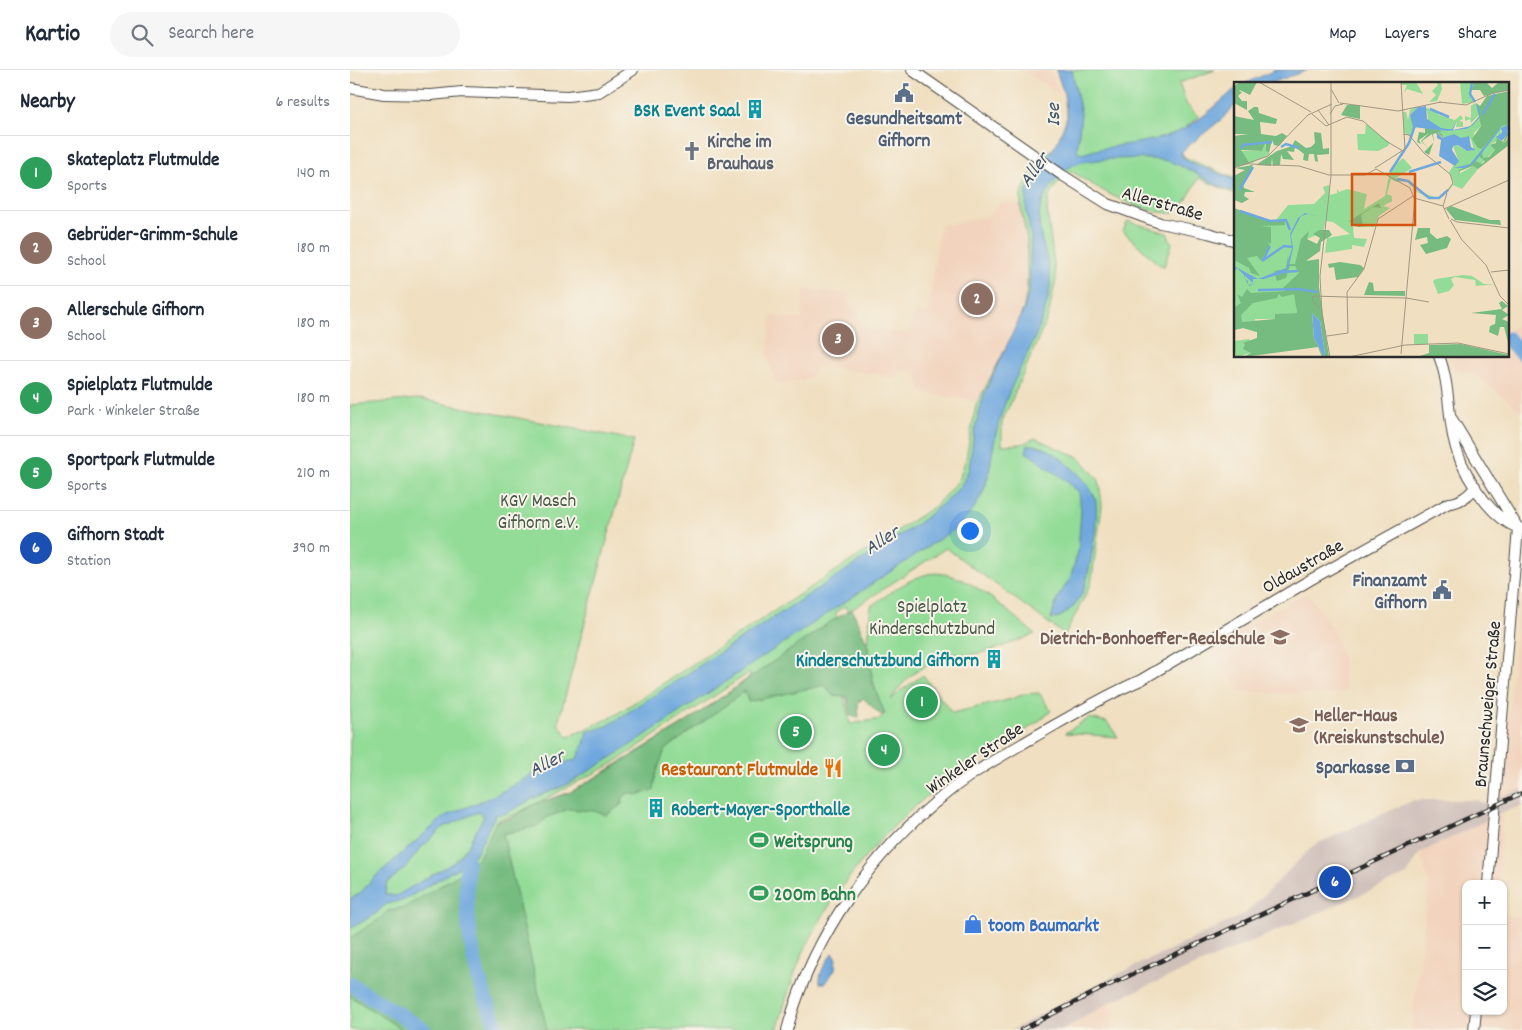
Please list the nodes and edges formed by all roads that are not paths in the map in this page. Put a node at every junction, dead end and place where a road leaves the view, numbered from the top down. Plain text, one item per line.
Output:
1 (633, 70) edge
2 (912, 70) edge
3 (350, 88) edge
4 (1234, 240) edge
5 (1440, 358) edge
6 (1451, 416) junction
7 (1488, 478) junction
8 (1475, 486) junction
9 (1520, 528) edge
10 (1114, 692) joint
11 (1488, 880) edge
12 (1476, 1015) edge
13 (787, 1030) edge
14 (1474, 1030) edge

1 - 3 street
2 - 4 street, Allerstraße
5 - 6 street
6 - 7 street
6 - 8 street
7 - 8 street, Oldaustraße
7 - 9 street
8 - 9 street
8 - 10 street, Oldaustraße
9 - 11 street, Braunschweiger Straße
10 - 13 street, Winkeler Straße
12 - 14 street

